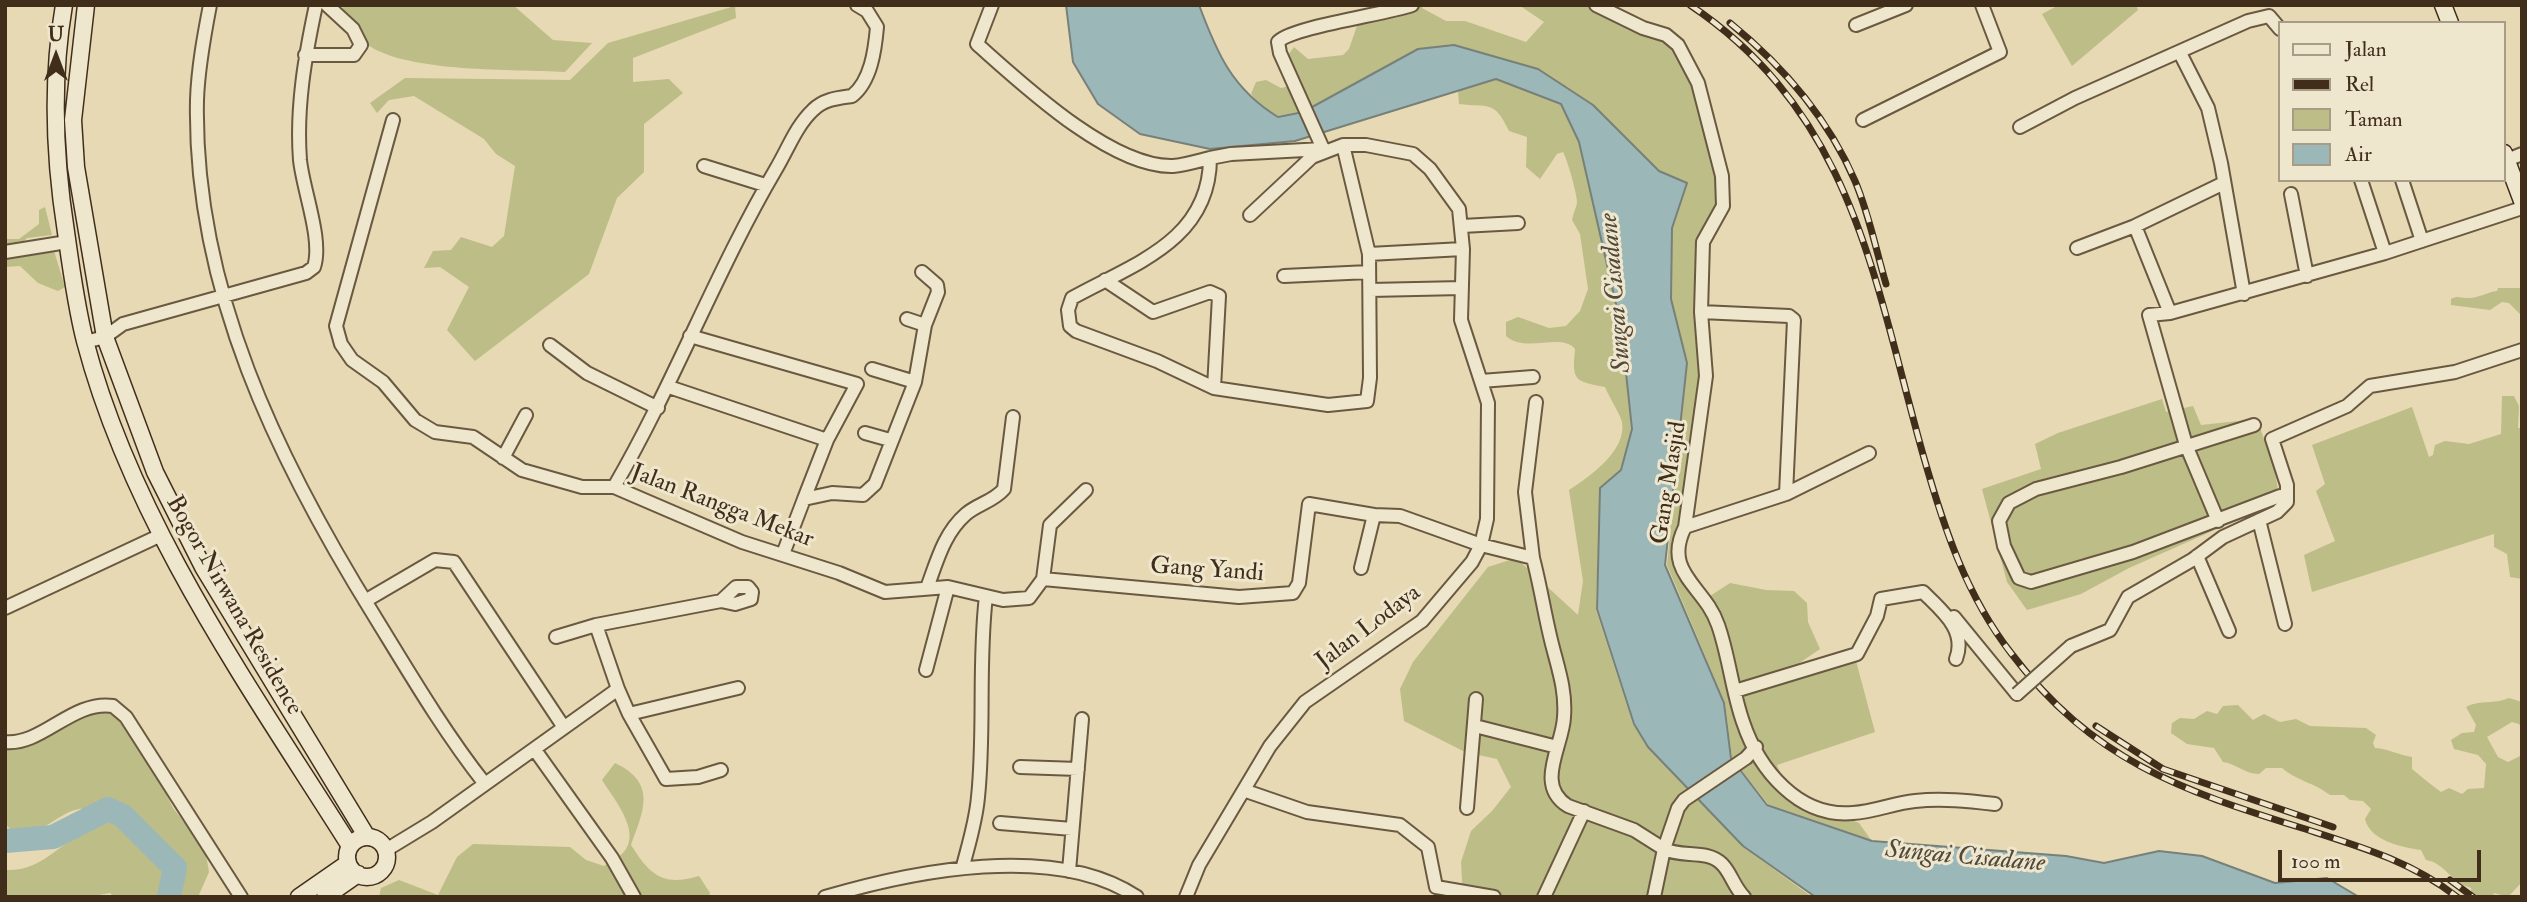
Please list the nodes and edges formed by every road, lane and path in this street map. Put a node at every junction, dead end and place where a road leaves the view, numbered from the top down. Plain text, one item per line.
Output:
1 (210, 5) edge
2 (316, 5) edge
3 (327, 5) edge
4 (857, 5) edge
5 (992, 5) edge
6 (1412, 5) edge
7 (1596, 5) edge
8 (1906, 5) edge
9 (1982, 5) edge
10 (64, 6) edge
11 (85, 9) edge
12 (1856, 25) dead end
13 (2278, 26) edge
14 (2180, 53) junction
15 (305, 55) junction
16 (393, 120) dead end
17 (1863, 120) dead end
18 (2020, 127) dead end
19 (1343, 145) junction
20 (1324, 150) junction
21 (2511, 156) edge
22 (1210, 158) junction
23 (704, 166) dead end
24 (2362, 182) edge
25 (2403, 182) edge
26 (2224, 183) junction
27 (765, 186) junction
28 (2291, 194) dead end
29 (2522, 201) edge
30 (2522, 208) edge
31 (1250, 215) dead end
32 (1518, 223) dead end
33 (1462, 226) junction
34 (2135, 226) junction
35 (2422, 241) junction
36 (67, 242) junction
37 (2077, 248) dead end
38 (1463, 249) junction
39 (5, 252) edge
40 (2385, 253) junction
41 (1369, 254) junction
42 (922, 272) dead end
43 (1369, 272) junction
44 (1284, 276) dead end
45 (2307, 276) junction
46 (1105, 280) junction
47 (1462, 288) junction
48 (1370, 290) junction
49 (2244, 294) junction
50 (222, 296) junction
51 (1701, 312) junction
52 (2170, 313) junction
53 (907, 319) dead end
54 (925, 325) junction
55 (690, 336) junction
56 (105, 337) junction
57 (85, 342) junction
58 (550, 345) dead end
59 (2522, 350) edge
60 (872, 369) dead end
61 (1533, 377) dead end
62 (1481, 381) junction
63 (915, 382) junction
64 (669, 387) junction
65 (1214, 388) junction
66 (1536, 402) dead end
67 (658, 408) junction
68 (526, 415) dead end
69 (1013, 417) dead end
70 (2254, 425) dead end
71 (865, 433) dead end
72 (827, 440) junction
73 (890, 440) junction
74 (2186, 445) junction
75 (1869, 453) dead end
76 (503, 458) junction
77 (614, 487) junction
78 (1086, 490) dead end
79 (1786, 494) junction
80 (2280, 496) dead end
81 (804, 499) junction
82 (1374, 515) junction
83 (2259, 520) junction
84 (2218, 521) junction
85 (1685, 527) junction
86 (161, 535) junction
87 (1481, 545) junction
88 (783, 554) junction
89 (2197, 556) junction
90 (1533, 558) junction
91 (1362, 568) dead end
92 (1043, 579) junction
93 (948, 587) junction
94 (928, 589) junction
95 (1923, 592) junction
96 (986, 596) junction
97 (365, 601) junction
98 (721, 601) dead end
99 (5, 608) edge
100 (2285, 624) dead end
101 (596, 625) junction
102 (238, 628) junction
103 (2230, 631) dead end
104 (556, 637) dead end
105 (220, 638) junction
106 (1956, 659) dead end
107 (926, 670) dead end
108 (738, 688) dead end
109 (618, 689) junction
110 (1735, 691) junction
111 (1476, 699) dead end
112 (629, 714) junction
113 (1083, 719) dead end
114 (563, 726) junction
115 (1475, 726) junction
116 (5, 742) edge
117 (1556, 747) junction
118 (1756, 747) junction
119 (535, 750) junction
120 (1020, 767) dead end
121 (1078, 769) junction
122 (721, 771) dead end
123 (485, 784) junction
124 (1246, 791) junction
125 (1995, 804) dead end
126 (1467, 808) dead end
127 (1584, 811) junction
128 (1000, 823) dead end
129 (1072, 830) junction
130 (367, 837) junction
131 (1664, 849) junction
132 (386, 850) junction
133 (352, 861) junction
134 (963, 866) junction
135 (1069, 872) junction
136 (242, 897) edge
137 (299, 897) edge
138 (325, 897) edge
139 (634, 897) edge
140 (825, 897) edge
141 (1137, 897) edge
142 (1186, 897) edge
143 (1494, 897) edge
144 (1544, 897) edge
145 (1654, 897) edge
146 (1744, 897) edge

1 - 50 street
2 - 15 street
3 - 15 street
4 - 27 street
5 - 22 street
6 - 20 street
7 - 51 street, Gang Masjid
8 - 12 street
9 - 17 street
10 - 11 street
10 - 36 street, Bogor Nirwana Residence
11 - 56 street, Bogor Nirwana Residence
13 - 14 street
14 - 18 street
14 - 26 street
15 - 50 street
16 - 76 street, Jalan Rangga Mekar
19 - 20 street, Jalan Lodaya
19 - 33 street, Jalan Lodaya
19 - 41 street
20 - 22 street
20 - 31 street, Jalan Lodaya
21 - 29 street
22 - 46 street
23 - 27 street
24 - 40 street
25 - 35 street
26 - 34 street
26 - 49 street
27 - 55 street
28 - 45 street
30 - 35 street
32 - 33 street
33 - 38 street, Jalan Lodaya
34 - 37 street
34 - 52 street
35 - 40 street
36 - 39 street
36 - 57 street, Bogor Nirwana Residence
38 - 41 street
38 - 47 street, Jalan Lodaya
40 - 45 street
41 - 43 street
42 - 54 street
43 - 44 street
43 - 48 street
45 - 49 street
46 - 65 street
46 - 65 street
47 - 48 street
47 - 62 street, Jalan Lodaya
48 - 65 street
49 - 52 street
50 - 56 street
50 - 97 street
51 - 79 street
51 - 85 street, Gang Masjid
52 - 74 street
53 - 54 street
54 - 63 street
55 - 64 street
55 - 72 street
56 - 57 street
56 - 102 street, Bogor Nirwana Residence
57 - 86 street, Bogor Nirwana Residence
58 - 67 street
59 - 83 street
60 - 63 street
61 - 62 street
62 - 87 street, Jalan Lodaya
63 - 73 street
64 - 67 street
64 - 72 street
66 - 90 street
67 - 77 street
68 - 76 street
69 - 94 street
70 - 74 street
71 - 73 street
72 - 81 street
73 - 81 street
74 - 84 street
74 - 84 street
75 - 79 street
76 - 77 street, Jalan Rangga Mekar
77 - 88 street, Jalan Rangga Mekar
78 - 92 street
79 - 85 street
80 - 84 street
81 - 88 street
82 - 87 street
82 - 91 street
82 - 92 street, Gang Yandi
83 - 89 street
83 - 100 street
85 - 110 street, Gang Masjid
86 - 99 street
86 - 105 street, Bogor Nirwana Residence
87 - 90 street
87 - 124 street, Jalan Lodaya
88 - 94 street, Jalan Rangga Mekar
89 - 95 street, bridge
89 - 103 street
90 - 117 street
92 - 96 street, Jalan Rangga Mekar
93 - 94 street, Jalan Rangga Mekar
93 - 96 street, Jalan Rangga Mekar
93 - 107 street
95 - 106 street
95 - 110 street
96 - 134 street
97 - 114 street
97 - 123 street
98 - 101 street
101 - 104 street
101 - 109 street
102 - 105 street
102 - 130 street, Bogor Nirwana Residence
105 - 133 street, Bogor Nirwana Residence
108 - 112 street
109 - 112 street
109 - 114 street
110 - 118 street, Gang Masjid
111 - 115 street
112 - 122 street
113 - 121 street
114 - 119 street
115 - 117 street
115 - 126 street
116 - 136 street
117 - 127 street
118 - 125 street, Gang Masjid
118 - 131 street
119 - 123 street
119 - 139 street
120 - 121 street
121 - 129 street
123 - 132 street
124 - 142 street, Jalan Lodaya
124 - 143 street
127 - 131 street
127 - 144 street
128 - 129 street
129 - 135 street
130 - 132 street
130 - 133 street
131 - 145 street
131 - 146 street
132 - 133 street
133 - 137 street
133 - 138 street
134 - 135 street
134 - 140 street
135 - 141 street

